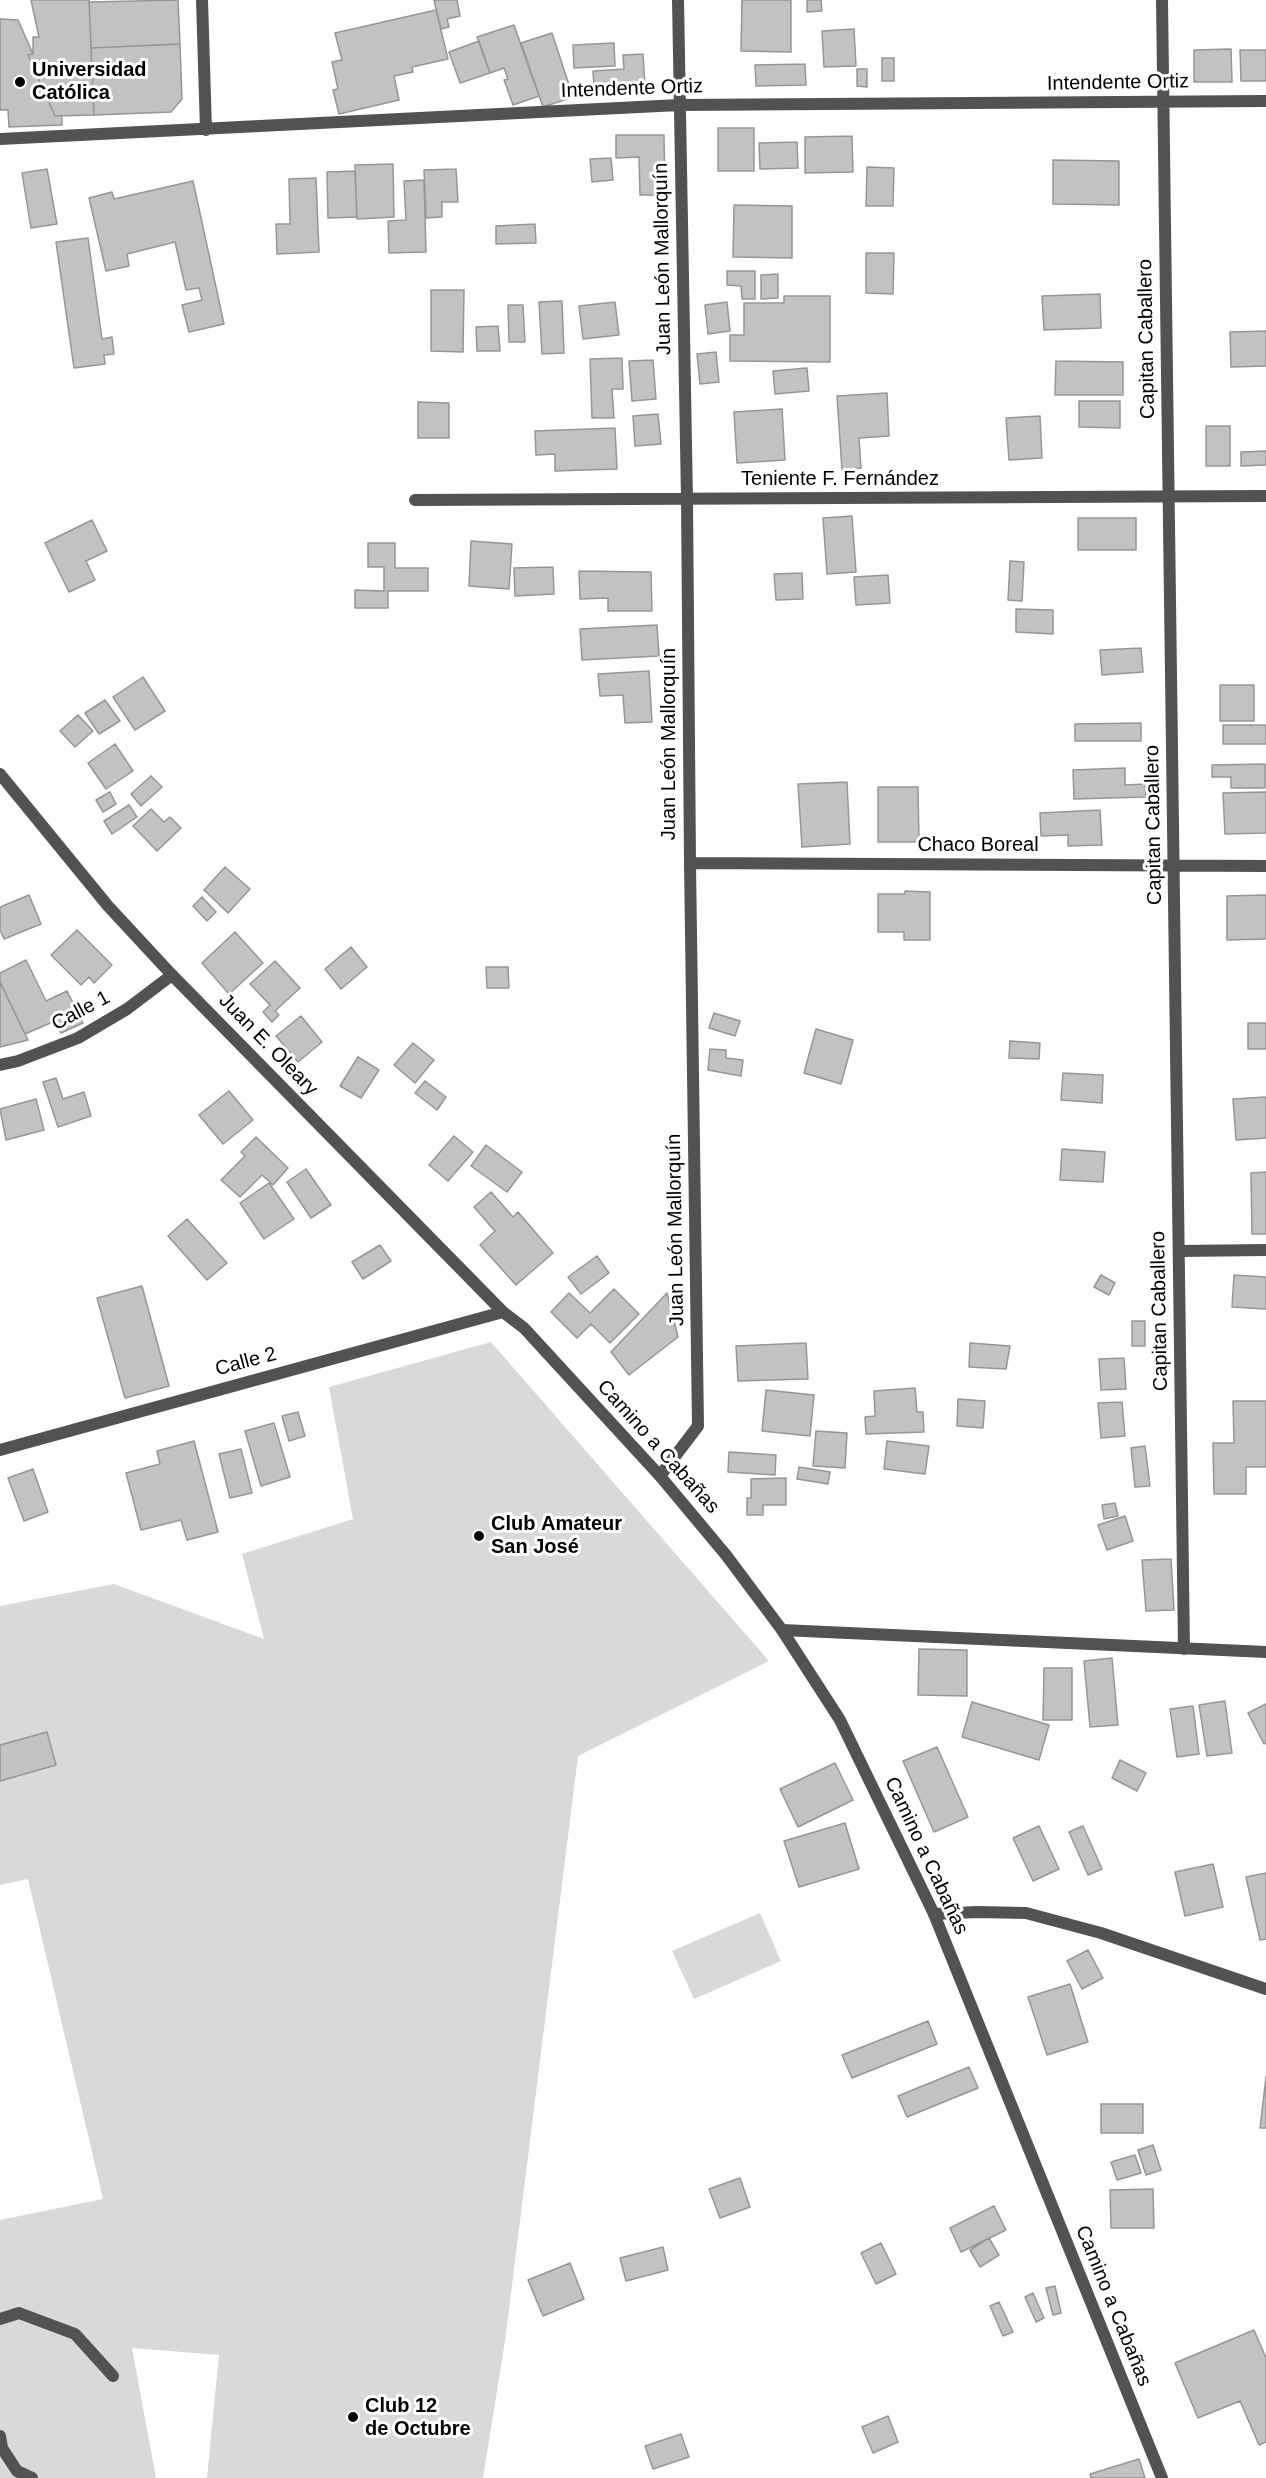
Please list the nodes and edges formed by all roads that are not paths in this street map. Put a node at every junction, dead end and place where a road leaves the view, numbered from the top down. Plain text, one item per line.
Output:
1 (202, 0) edge
2 (678, 0) edge
3 (1162, 0) edge
4 (1266, 101) edge
5 (1163, 103) junction
6 (679, 105) junction
7 (206, 130) junction
8 (0, 139) edge
9 (1266, 496) edge
10 (1169, 497) junction
11 (687, 499) junction
12 (415, 500) dead end
13 (0, 774) edge
14 (690, 863) junction
15 (1174, 865) junction
16 (1266, 866) edge
17 (172, 975) junction
18 (0, 1065) edge
19 (1266, 1250) edge
20 (1179, 1251) junction
21 (503, 1312) junction
22 (524, 1328) joint
23 (0, 1450) edge
24 (660, 1476) junction
25 (782, 1630) junction
26 (1184, 1649) junction
27 (1266, 1652) edge
28 (934, 1914) junction
29 (1266, 1989) edge
30 (0, 2319) edge
31 (113, 2376) dead end
32 (0, 2436) edge
33 (32, 2478) edge
34 (1162, 2478) edge

1 - 7 street
2 - 6 street, Juan León Mallorquín
3 - 5 street, Capitan Caballero
4 - 5 street, Intendente Ortiz
5 - 6 street, Intendente Ortiz
5 - 10 street, Capitan Caballero
6 - 7 street, Intendente Ortiz
6 - 11 street, Juan León Mallorquín
7 - 8 street, Intendente Ortiz
9 - 10 street, Teniente F. Fernández
10 - 11 street, Teniente F. Fernández
10 - 15 street, Capitan Caballero
11 - 12 street, Teniente F. Fernández
11 - 14 street, Juan León Mallorquín
13 - 17 street, Juan E. Oleary
14 - 15 street, Chaco Boreal
14 - 24 street, Juan León Mallorquín
15 - 16 street, Chaco Boreal
15 - 20 street, Capitan Caballero
17 - 18 street, Calle 1
17 - 21 street, Juan E. Oleary
19 - 20 street
20 - 26 street, Capitan Caballero
21 - 22 street, Juan E. Oleary
21 - 23 street, Calle 2
22 - 24 street, Camino a Cabañas
24 - 25 street, Camino a Cabañas
25 - 26 street
25 - 28 street, Camino a Cabañas
26 - 27 street
28 - 29 street
28 - 34 street, Camino a Cabañas
30 - 31 street
32 - 33 street

